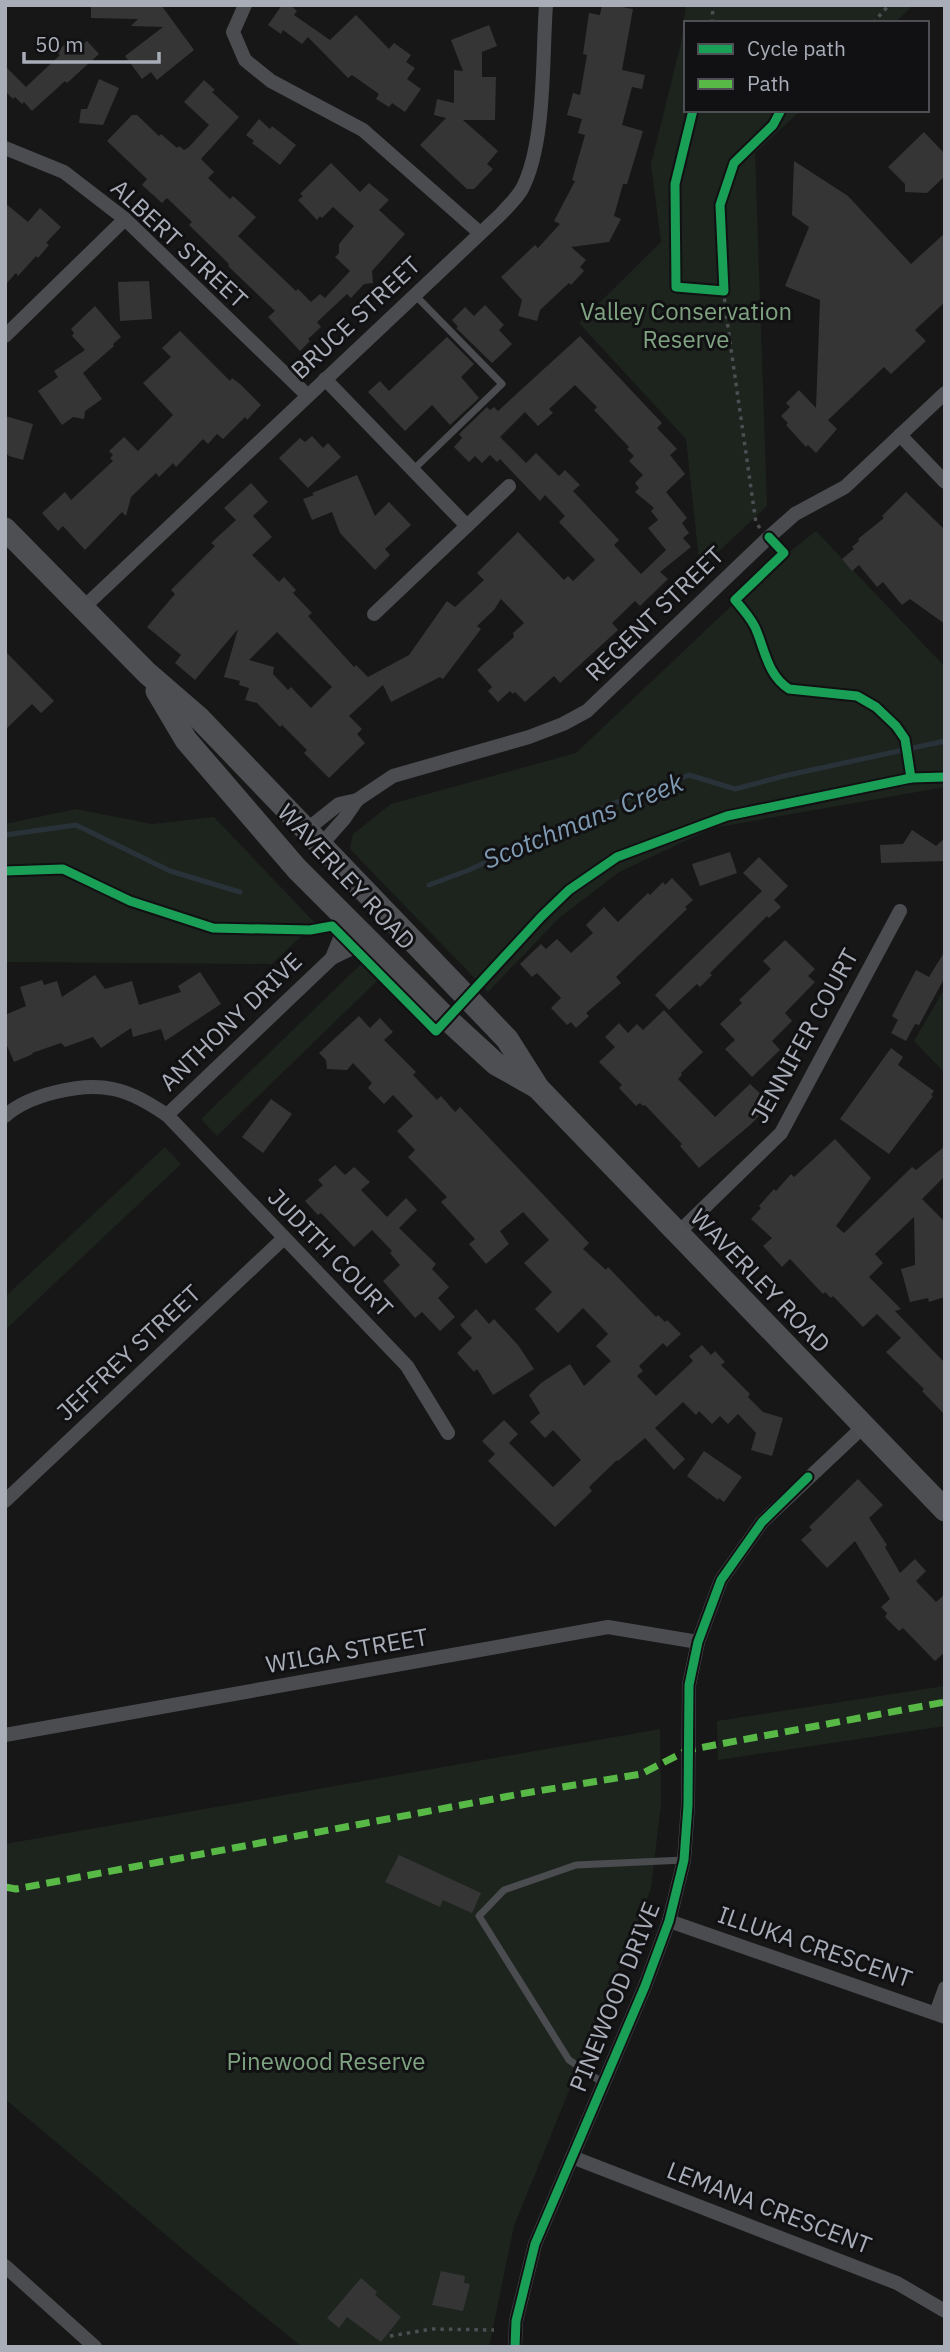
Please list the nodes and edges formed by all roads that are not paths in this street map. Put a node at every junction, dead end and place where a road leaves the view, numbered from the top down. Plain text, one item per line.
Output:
1 (245, 5) edge
2 (546, 5) edge
3 (5, 148) edge
4 (125, 219) junction
5 (480, 233) junction
6 (414, 295) junction
7 (5, 336) edge
8 (325, 379) junction
9 (945, 393) edge
10 (307, 395) junction
11 (900, 435) junction
12 (414, 469) junction
13 (945, 482) edge
14 (509, 486) dead end
15 (467, 526) junction
16 (5, 529) edge
17 (84, 607) junction
18 (374, 614) dead end
19 (146, 673) junction
20 (357, 800) junction
21 (312, 838) junction
22 (292, 863) junction
23 (900, 911) dead end
24 (347, 921) junction
25 (367, 941) junction
26 (332, 958) junction
27 (538, 1088) junction
28 (167, 1115) junction
29 (5, 1116) edge
30 (678, 1233) junction
31 (284, 1238) junction
32 (864, 1426) junction
33 (448, 1433) dead end
34 (5, 1501) edge
35 (945, 1510) edge
36 (698, 1642) junction
37 (5, 1735) edge
38 (684, 1860) junction
39 (670, 1921) junction
40 (945, 1988) edge
41 (940, 2015) edge
42 (603, 2083) junction
43 (572, 2157) junction
44 (5, 2266) edge
45 (945, 2311) edge
46 (95, 2347) edge
47 (515, 2347) edge

1 - 5 street
2 - 5 street, BRUCE STREET
3 - 4 street, ALBERT STREET
4 - 7 street
4 - 10 street, ALBERT STREET
5 - 6 street, BRUCE STREET
6 - 8 street, BRUCE STREET
6 - 12 lane
8 - 10 street, BRUCE STREET
8 - 12 street
9 - 11 street, REGENT STREET
10 - 17 street, BRUCE STREET
11 - 13 street
11 - 20 street, REGENT STREET
12 - 15 street
14 - 15 street
15 - 18 street
16 - 17 main road, WAVERLEY ROAD
17 - 19 main road, WAVERLEY ROAD
19 - 21 main road, WAVERLEY ROAD
19 - 22 main road, WAVERLEY ROAD
20 - 21 street, REGENT STREET
20 - 21 street, REGENT STREET
21 - 22 main road
21 - 27 main road, WAVERLEY ROAD
22 - 24 main road, WAVERLEY ROAD
23 - 30 street, JENNIFER COURT
24 - 25 main road, WAVERLEY ROAD
24 - 26 street, ANTHONY DRIVE
25 - 26 street, ANTHONY DRIVE
25 - 27 main road, WAVERLEY ROAD
26 - 28 street, ANTHONY DRIVE
27 - 30 main road, WAVERLEY ROAD
28 - 29 street, ANTHONY DRIVE
28 - 31 street, JUDITH COURT
30 - 32 main road, WAVERLEY ROAD
31 - 33 street, JUDITH COURT
31 - 34 street, JEFFREY STREET
32 - 35 main road, WAVERLEY ROAD
32 - 36 street, PINEWOOD DRIVE
36 - 37 street, WILGA STREET
36 - 38 street, PINEWOOD DRIVE
38 - 39 street, PINEWOOD DRIVE
38 - 42 lane
39 - 41 street, ILLUKA CRESCENT
39 - 42 street, PINEWOOD DRIVE
40 - 41 street
42 - 43 street, PINEWOOD DRIVE
43 - 45 street, LEMANA CRESCENT
43 - 47 street, PINEWOOD DRIVE
44 - 46 street

